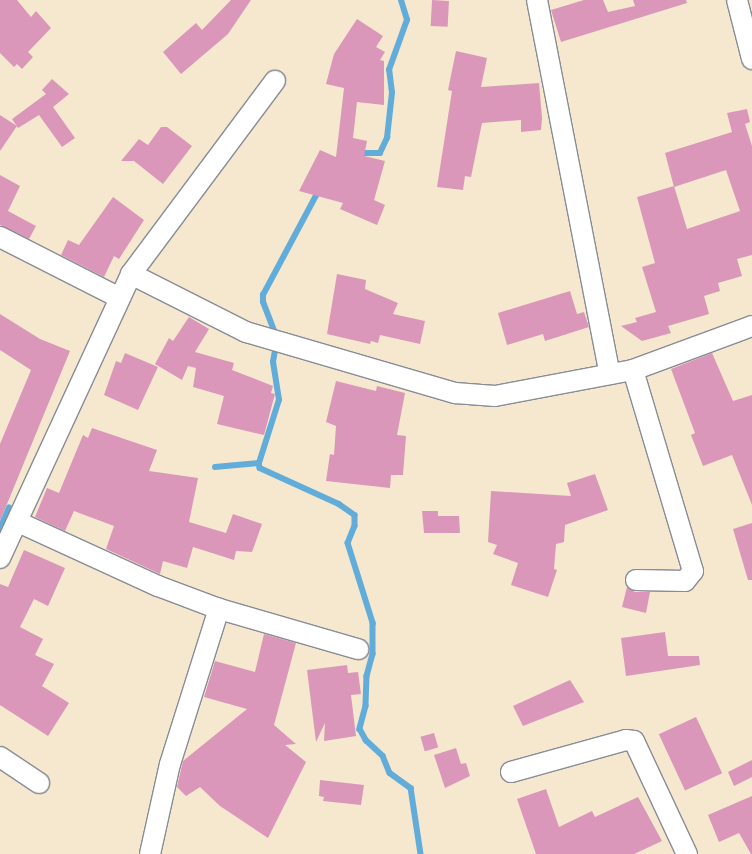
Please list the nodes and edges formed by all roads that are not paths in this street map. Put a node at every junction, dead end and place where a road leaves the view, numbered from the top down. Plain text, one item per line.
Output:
1 (536, 0) edge
2 (737, 0) edge
3 (752, 59) edge
4 (275, 81) dead end
5 (0, 237) edge
6 (131, 274) junction
7 (118, 297) junction
8 (752, 326) edge
9 (633, 370) junction
10 (610, 374) junction
11 (18, 522) junction
12 (0, 558) edge
13 (636, 580) dead end
14 (219, 608) junction
15 (358, 649) dead end
16 (0, 757) edge
17 (511, 772) dead end
18 (39, 783) dead end
19 (150, 854) edge
20 (687, 854) edge

1 - 10 street
2 - 3 street
4 - 6 street
5 - 7 street
6 - 7 street
6 - 10 street
7 - 11 street
8 - 9 street
9 - 10 street
9 - 13 street
11 - 12 street
11 - 14 street
14 - 15 street
14 - 19 street
16 - 18 street
17 - 20 street

